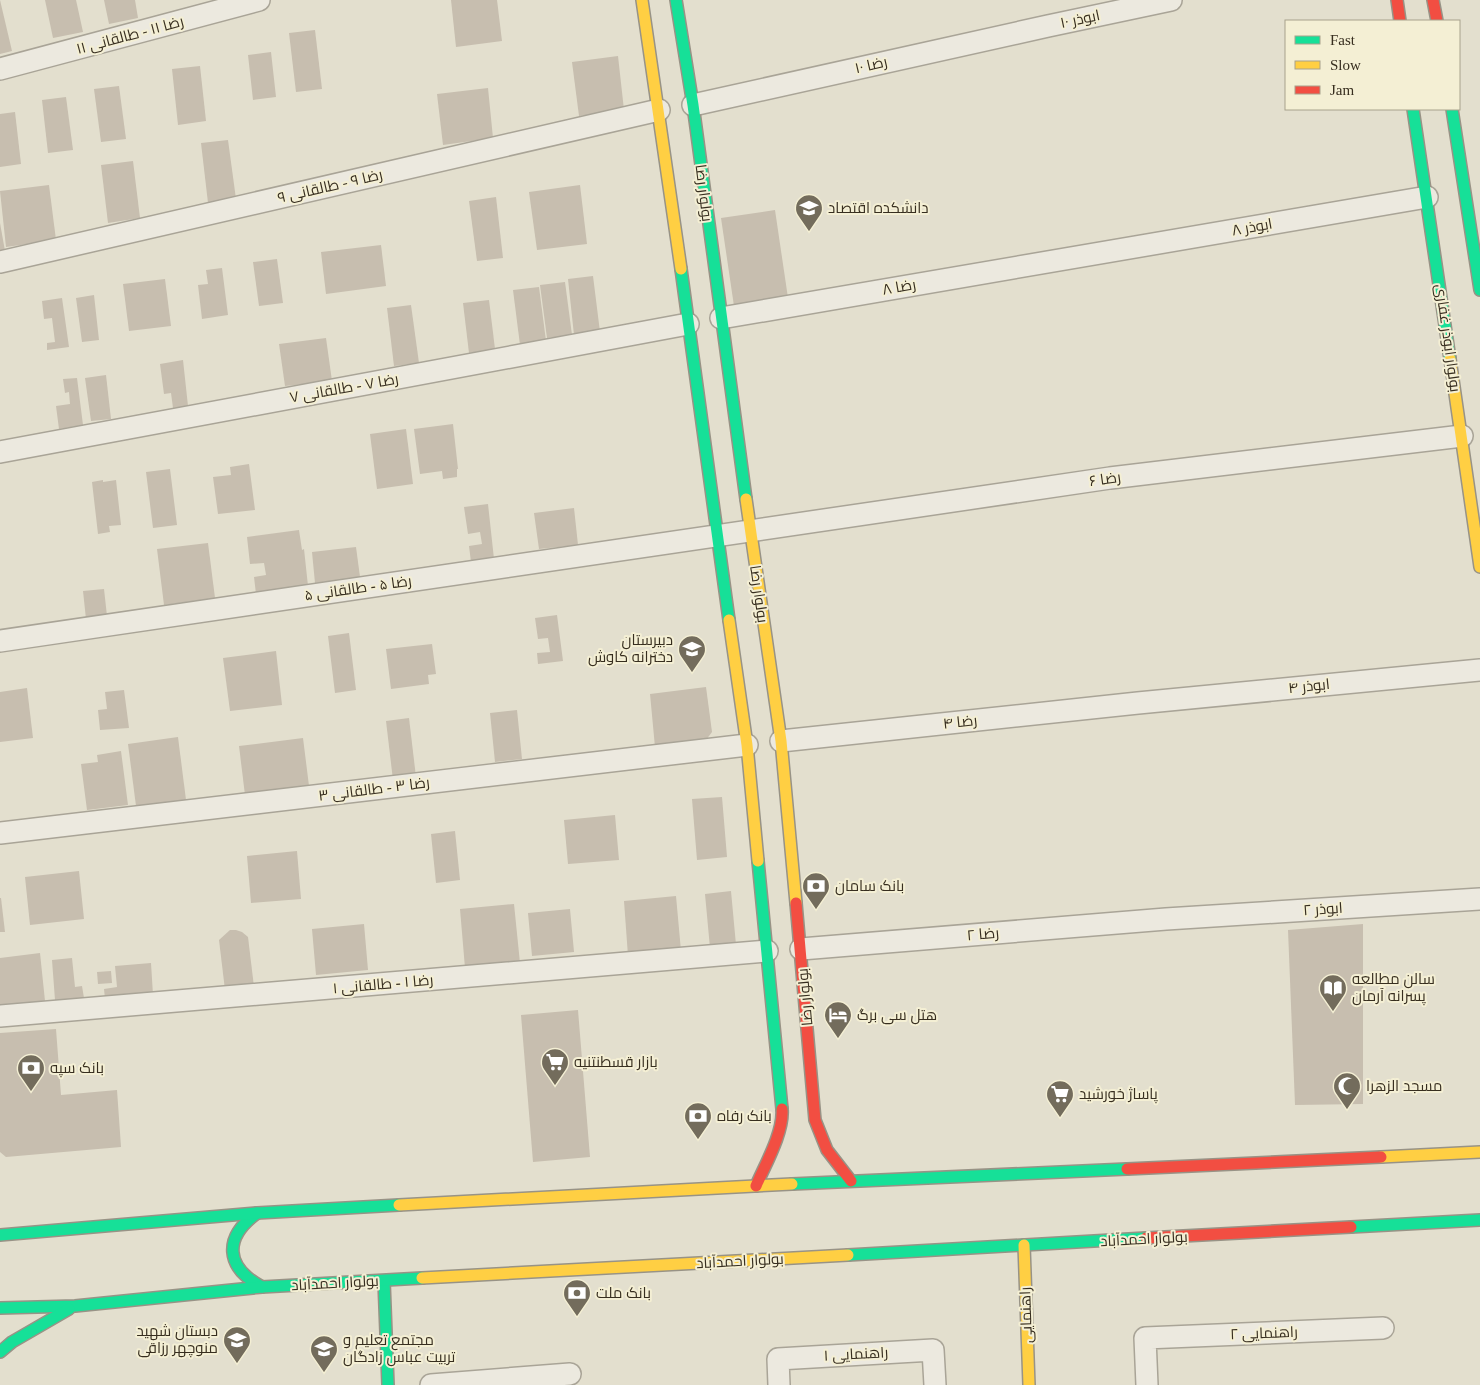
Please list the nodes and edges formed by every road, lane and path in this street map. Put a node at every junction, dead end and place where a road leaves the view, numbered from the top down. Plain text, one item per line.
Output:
1 (259, 0) edge
2 (642, 0) edge
3 (676, 0) edge
4 (1171, 0) edge
5 (1397, 0) edge
6 (1434, 0) edge
7 (1400, 20) edge
8 (1437, 20) edge
9 (1048, 26) joint
10 (0, 69) edge
11 (689, 105) junction
12 (664, 109) junction
13 (1414, 110) edge
14 (1452, 110) edge
15 (1467, 189) edge
16 (1431, 196) junction
17 (1078, 256) joint
18 (0, 262) edge
19 (1480, 290) edge
20 (721, 318) junction
21 (688, 324) junction
22 (1462, 436) junction
23 (0, 452) edge
24 (750, 531) junction
25 (717, 536) junction
26 (1480, 567) edge
27 (0, 641) edge
28 (1480, 670) edge
29 (1138, 703) joint
30 (781, 741) junction
31 (747, 745) junction
32 (0, 833) edge
33 (1480, 899) edge
34 (1166, 919) joint
35 (801, 948) junction
36 (767, 951) junction
37 (0, 1016) edge
38 (783, 1119) junction
39 (815, 1120) junction
40 (1480, 1152) edge
41 (851, 1181) junction
42 (756, 1186) junction
43 (257, 1213) junction
44 (1480, 1220) edge
45 (0, 1235) edge
46 (1024, 1245) junction
47 (384, 1281) junction
48 (262, 1287) junction
49 (75, 1306) junction
50 (0, 1308) edge
51 (1383, 1328) dead end
52 (0, 1352) edge
53 (570, 1374) dead end
54 (388, 1385) edge
55 (431, 1385) edge
56 (779, 1385) edge
57 (934, 1385) edge
58 (1029, 1385) edge
59 (1147, 1385) edge

1 - 10 street, رضا ۱۱ - طالقانی ۱۱
2 - 12 main road
3 - 11 main road, بولوار رضا
4 - 9 street, ابوذر ۱۰
5 - 7 main road
6 - 8 main road
9 - 11 street, رضا ۱۰
11 - 20 main road, بولوار رضا
12 - 18 street, رضا ۹ - طالقانی ۹
12 - 21 main road
13 - 16 main road, بولوار ابوذر غفاری
14 - 15 main road
15 - 19 main road
16 - 17 street, ابوذر ۸
16 - 22 main road, بولوار ابوذر غفاری
17 - 20 street, رضا ۸
20 - 24 main road, بولوار رضا
21 - 23 street, رضا ۷ - طالقانی ۷
21 - 25 main road
22 - 24 street, رضا ۶
22 - 26 main road, بولوار ابوذر غفاری
24 - 25 street, رضا ۶
24 - 30 main road, بولوار رضا
25 - 27 street, رضا ۵ - طالقانی ۵
25 - 31 main road
28 - 29 street, ابوذر ۴
29 - 30 street, رضا ۴
30 - 35 main road, بولوار رضا
31 - 32 street, رضا ۳ - طالقانی ۳
31 - 36 main road
33 - 34 street, ابوذر ۲
34 - 35 street, رضا ۲
35 - 39 main road, بولوار رضا
36 - 37 street, رضا ۱ - طالقانی ۱
36 - 38 main road
38 - 39 main road
38 - 42 main road
39 - 41 main road, بولوار رضا
40 - 41 main road
41 - 42 main road
42 - 43 main road
43 - 45 main road
43 - 48 main road
44 - 46 main road, بولوار احمدآباد
46 - 47 main road, بولوار احمدآباد
46 - 58 main road, راهنمایی
47 - 48 main road, بولوار احمدآباد
47 - 54 main road
48 - 49 main road, بولوار احمدآباد
49 - 50 main road, بولوار احمدآباد
49 - 52 main road
51 - 59 street, راهنمایی ۲
53 - 55 street
56 - 57 street, راهنمایی ۱

